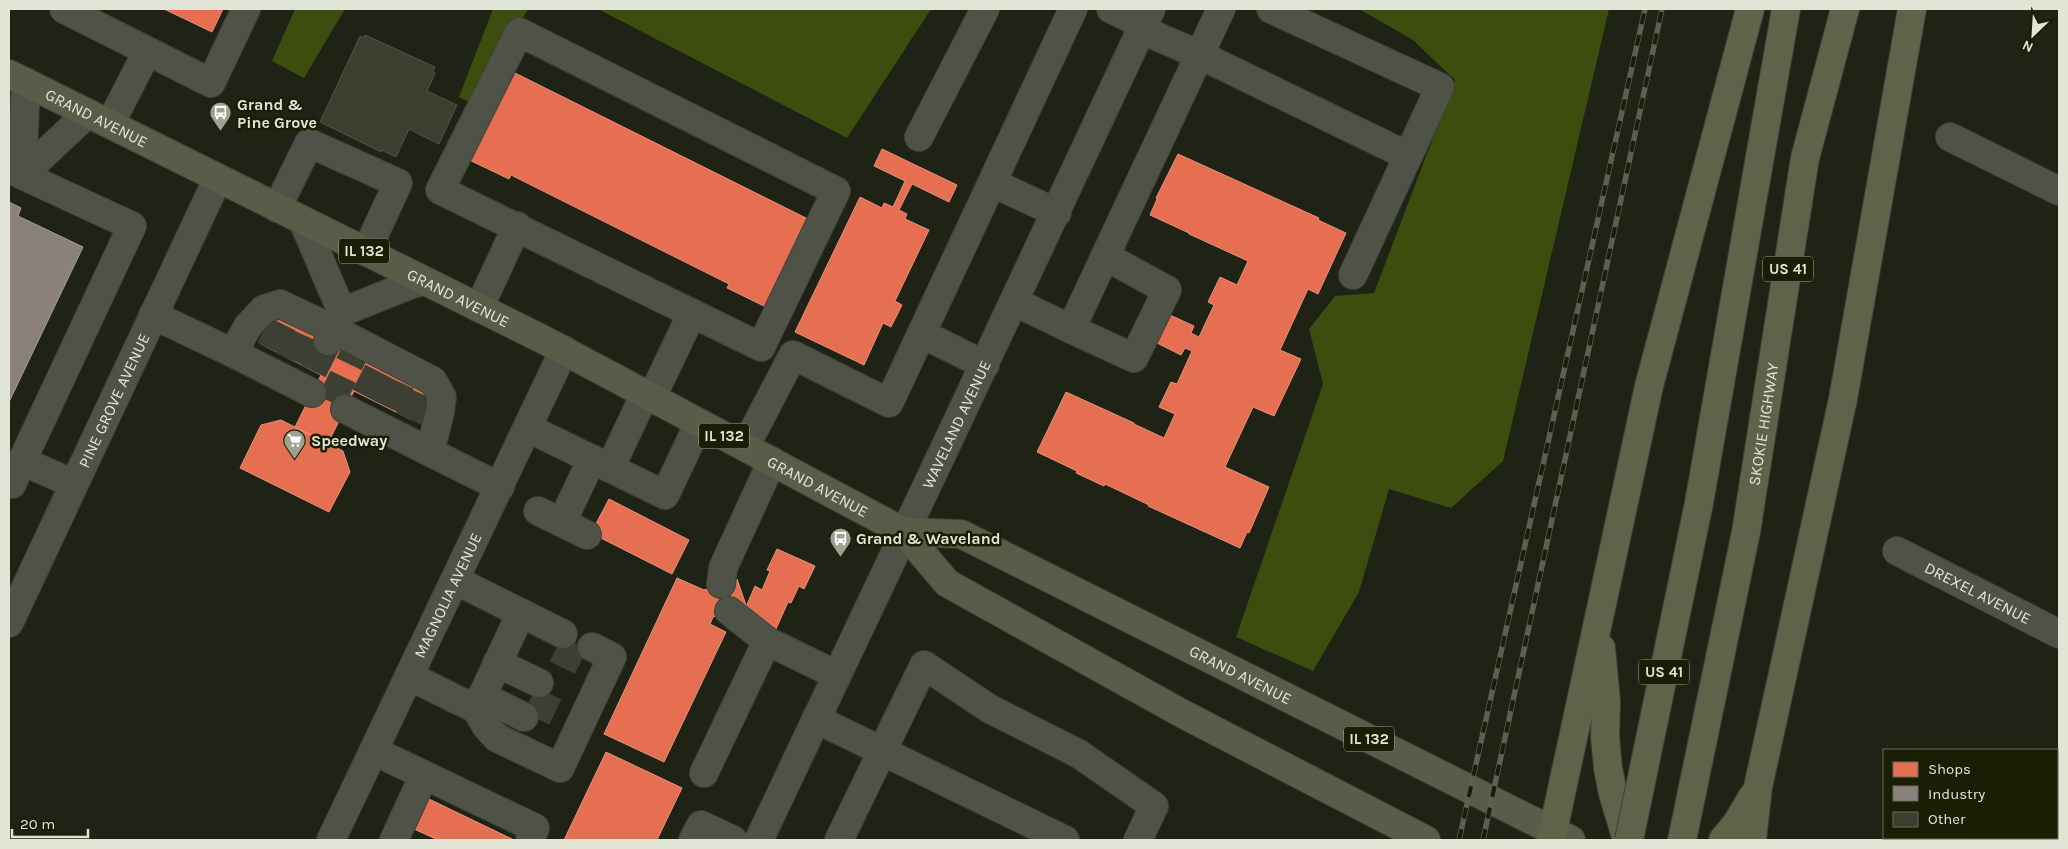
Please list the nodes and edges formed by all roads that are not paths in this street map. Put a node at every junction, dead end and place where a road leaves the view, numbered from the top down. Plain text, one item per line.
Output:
1 (64, 9) edge
2 (246, 9) edge
3 (984, 9) edge
4 (1073, 9) edge
5 (1111, 9) edge
6 (1221, 9) edge
7 (1271, 9) edge
8 (1750, 9) edge
9 (1786, 9) edge
10 (1845, 9) edge
11 (1912, 9) edge
12 (1146, 21) edge
13 (147, 52) junction
14 (1200, 55) junction
15 (18, 78) edge
16 (99, 119) junction
17 (919, 137) dead end
18 (1950, 137) dead end
19 (1408, 156) junction
20 (16, 172) edge
21 (218, 178) junction
22 (993, 183) junction
23 (2059, 191) edge
24 (277, 208) junction
25 (1057, 213) junction
26 (303, 221) junction
27 (517, 226) junction
28 (366, 252) junction
29 (1105, 256) junction
30 (1353, 275) dead end
31 (425, 281) junction
32 (1015, 302) junction
33 (479, 308) junction
34 (692, 313) junction
35 (153, 315) junction
36 (334, 327) junction
37 (1071, 329) junction
38 (922, 334) junction
39 (564, 350) junction
40 (234, 353) junction
41 (985, 365) junction
42 (310, 384) dead end
43 (648, 395) junction
44 (378, 416) dead end
45 (699, 423) junction
46 (528, 428) junction
47 (745, 447) junction
48 (430, 452) junction
49 (772, 461) junction
50 (601, 464) junction
51 (16, 472) edge
52 (74, 484) junction
53 (500, 487) junction
54 (538, 510) dead end
55 (562, 522) junction
56 (904, 532) junction
57 (587, 535) dead end
58 (1897, 551) dead end
59 (455, 580) junction
60 (722, 584) dead end
61 (729, 612) dead end
62 (517, 620) junction
63 (9, 624) edge
64 (1599, 624) junction
65 (2059, 634) edge
66 (560, 641) tunnel mouth
67 (767, 641) junction
68 (593, 661) dead end
69 (837, 675) junction
70 (409, 676) junction
71 (486, 687) junction
72 (816, 719) junction
73 (374, 751) junction
74 (883, 751) junction
75 (704, 773) dead end
76 (424, 775) junction
77 (1758, 787) junction
78 (1552, 834) edge
79 (331, 840) edge
80 (394, 840) edge
81 (530, 840) edge
82 (694, 840) edge
83 (733, 840) edge
84 (759, 840) edge
85 (839, 840) edge
86 (1064, 840) edge
87 (1138, 840) edge
88 (1426, 840) edge
89 (1628, 840) edge
90 (1682, 840) edge
91 (1723, 840) edge
92 (1752, 840) edge

1 - 13 street
2 - 13 street
3 - 17 street
4 - 22 street
5 - 12 street
6 - 14 street
7 - 19 street
8 - 64 highway
9 - 89 highway, US 41, bridge
10 - 90 highway, SKOKIE HIGHWAY / US 41
11 - 77 highway
12 - 14 street
12 - 25 street, WAVELAND AVENUE
13 - 16 street
14 - 19 street
14 - 29 street
15 - 16 main road, GRAND AVENUE / IL 132
15 - 20 street
16 - 20 street
16 - 21 main road, GRAND AVENUE / IL 132
18 - 23 street
19 - 30 street
20 - 51 street
21 - 24 main road, GRAND AVENUE / IL 132
21 - 35 street, PINE GROVE AVENUE
22 - 25 street
22 - 38 street
24 - 26 main road, GRAND AVENUE / IL 132
24 - 28 street
25 - 32 street, WAVELAND AVENUE
26 - 28 main road, GRAND AVENUE / IL 132
26 - 36 street
27 - 33 street
27 - 34 street
27 - 34 street
28 - 31 main road, GRAND AVENUE / IL 132
29 - 37 street
29 - 37 street
31 - 33 main road, GRAND AVENUE / IL 132
31 - 36 street
32 - 37 street
32 - 41 street, WAVELAND AVENUE
33 - 39 main road, GRAND AVENUE / IL 132
34 - 43 street
35 - 40 street
35 - 52 street, PINE GROVE AVENUE
36 - 40 street
36 - 48 street
38 - 41 street
38 - 47 street
39 - 43 main road, GRAND AVENUE / IL 132
39 - 46 street, MAGNOLIA AVENUE
40 - 42 street
41 - 56 street, WAVELAND AVENUE
43 - 45 main road, GRAND AVENUE / IL 132
43 - 50 street
44 - 48 street
45 - 47 main road, GRAND AVENUE / IL 132
45 - 50 street
46 - 50 street
46 - 53 street, MAGNOLIA AVENUE
47 - 49 main road, GRAND AVENUE / IL 132
48 - 53 street
49 - 56 main road, GRAND AVENUE / IL 132
49 - 60 street
50 - 55 street
51 - 52 street
52 - 63 street, PINE GROVE AVENUE
53 - 59 street, MAGNOLIA AVENUE
54 - 55 street
55 - 57 street
56 - 69 street, WAVELAND AVENUE
56 - 78 main road, GRAND AVENUE / IL 132
56 - 88 main road, GRAND AVENUE / IL 132
58 - 65 street, DREXEL AVENUE
59 - 62 street
59 - 70 street, MAGNOLIA AVENUE
61 - 67 street
62 - 66 street
62 - 71 street
64 - 78 highway
64 - 89 highway
67 - 69 street
67 - 75 street
68 - 71 street
69 - 72 street, WAVELAND AVENUE
70 - 71 street
70 - 73 street, MAGNOLIA AVENUE
71 - 71 street
72 - 74 street
72 - 84 street, WAVELAND AVENUE
73 - 76 street
73 - 79 street, MAGNOLIA AVENUE
74 - 85 street
74 - 86 street
74 - 87 street
76 - 80 street
76 - 81 street
77 - 91 highway
77 - 92 highway
82 - 83 street

